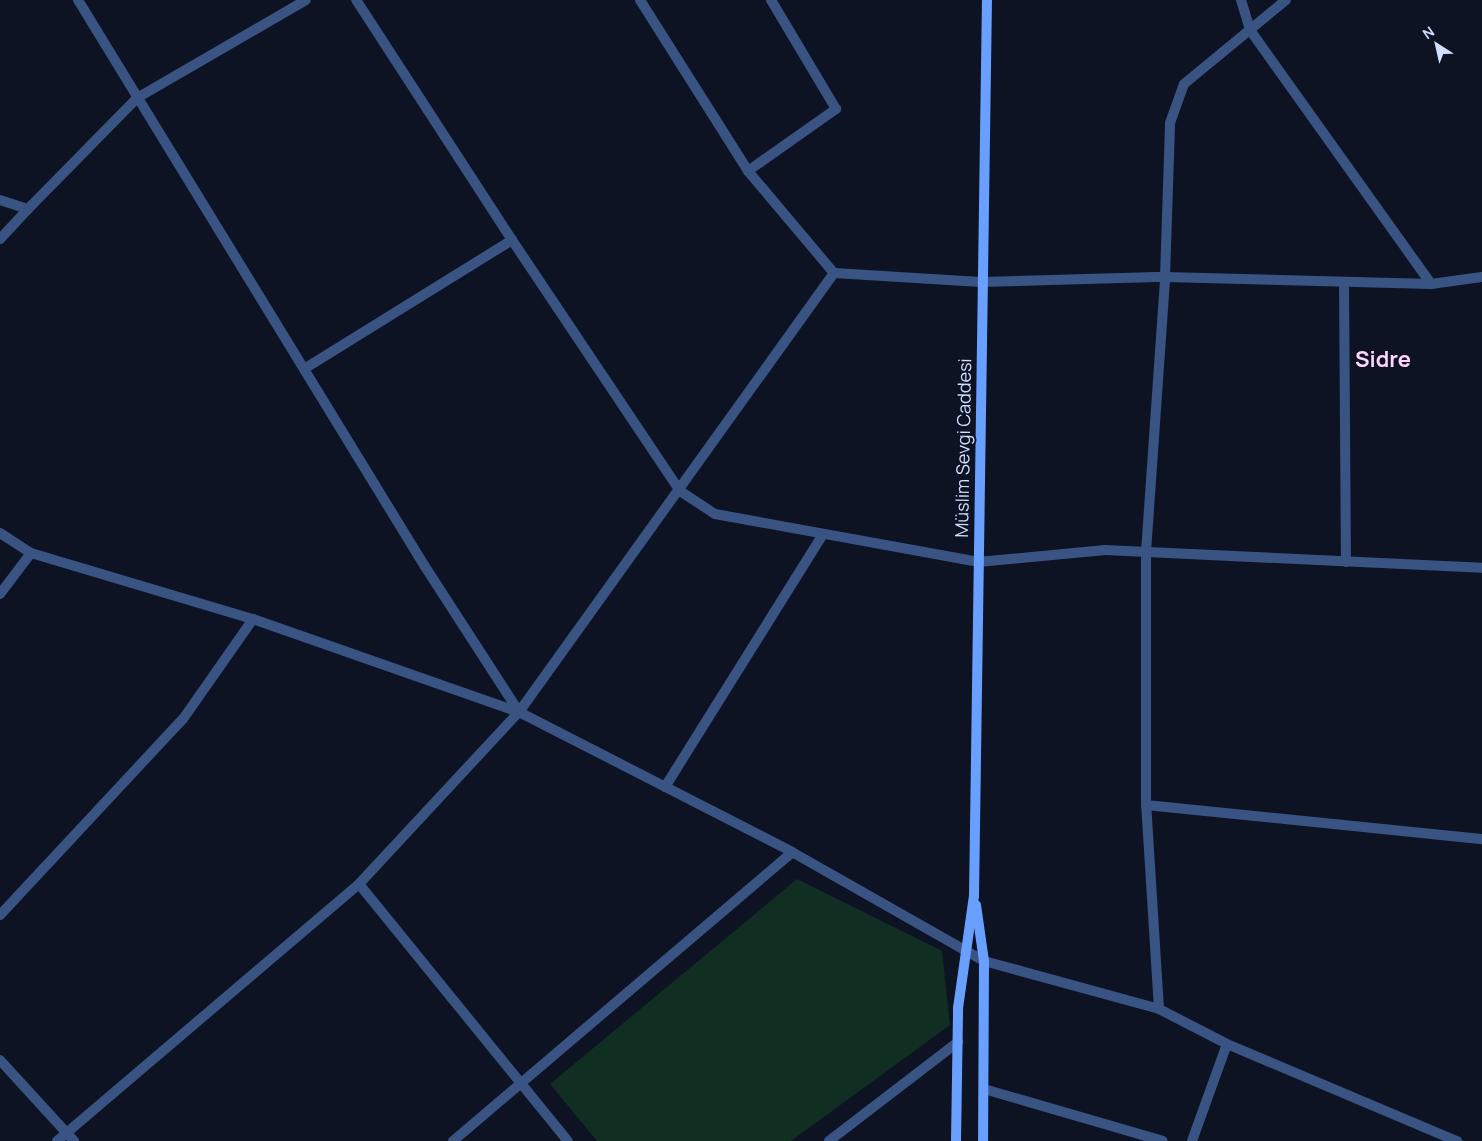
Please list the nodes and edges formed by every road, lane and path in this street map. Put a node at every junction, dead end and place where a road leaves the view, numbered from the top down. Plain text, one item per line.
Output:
1 (78, 0) edge
2 (306, 0) edge
3 (356, 0) edge
4 (640, 0) edge
5 (771, 0) edge
6 (987, 0) edge
7 (1241, 0) edge
8 (1286, 0) edge
9 (1250, 30) junction
10 (137, 98) junction
11 (748, 171) junction
12 (0, 200) edge
13 (28, 209) junction
14 (0, 239) edge
15 (512, 240) junction
16 (834, 273) junction
17 (1165, 277) junction
18 (1482, 277) edge
19 (981, 282) junction
20 (1344, 282) junction
21 (1431, 284) junction
22 (304, 369) junction
23 (680, 490) junction
24 (0, 533) edge
25 (823, 534) junction
26 (1146, 552) junction
27 (30, 553) junction
28 (978, 562) junction
29 (1346, 562) junction
30 (1482, 568) edge
31 (0, 594) edge
32 (253, 619) junction
33 (519, 712) junction
34 (665, 787) junction
35 (1146, 805) junction
36 (1482, 839) edge
37 (792, 852) junction
38 (360, 884) junction
39 (974, 896) junction
40 (0, 914) edge
41 (965, 949) junction
42 (984, 961) junction
43 (1159, 1008) junction
44 (958, 1042) junction
45 (1227, 1044) junction
46 (0, 1060) edge
47 (522, 1086) junction
48 (984, 1089) junction
49 (67, 1132) junction
50 (57, 1141) edge
51 (74, 1141) edge
52 (453, 1141) edge
53 (568, 1141) edge
54 (829, 1141) edge
55 (956, 1141) edge
56 (984, 1141) edge
57 (1163, 1141) edge
58 (1192, 1141) edge
59 (1457, 1141) edge

1 - 10 street
2 - 10 street
3 - 15 street
4 - 11 street
5 - 11 street
6 - 19 main road, Müslim Sevgi Caddesi
7 - 9 street
8 - 9 street
9 - 17 street
9 - 21 street
10 - 13 street
10 - 22 street
11 - 16 street
12 - 13 street
13 - 14 street
15 - 22 street
15 - 23 street
16 - 19 street
16 - 23 street
17 - 19 street
17 - 20 street
17 - 26 street
18 - 21 street
19 - 28 main road, Müslim Sevgi Caddesi
20 - 21 street
20 - 29 street
22 - 33 street
23 - 25 street
23 - 33 street
24 - 27 street
25 - 28 street
25 - 34 street
26 - 28 street
26 - 29 street
26 - 35 street
27 - 31 street
27 - 32 street
28 - 39 main road, Müslim Sevgi Caddesi
29 - 30 street
32 - 33 street
32 - 40 street
33 - 34 street
33 - 38 street
34 - 37 street
35 - 36 street
35 - 43 street
37 - 41 street
37 - 47 street
38 - 47 street
38 - 49 street
39 - 41 main road, Müslim Sevgi Caddesi
39 - 42 main road, Müslim Sevgi Caddesi
41 - 42 street
41 - 44 main road, Müslim Sevgi Caddesi
42 - 43 street
42 - 48 main road, Müslim Sevgi Caddesi
43 - 45 street
44 - 54 street
44 - 55 main road, Müslim Sevgi Caddesi
45 - 58 street
45 - 59 street
46 - 49 street
47 - 52 street
47 - 53 street
48 - 56 main road, Müslim Sevgi Caddesi
48 - 57 street
49 - 50 street
49 - 51 street

